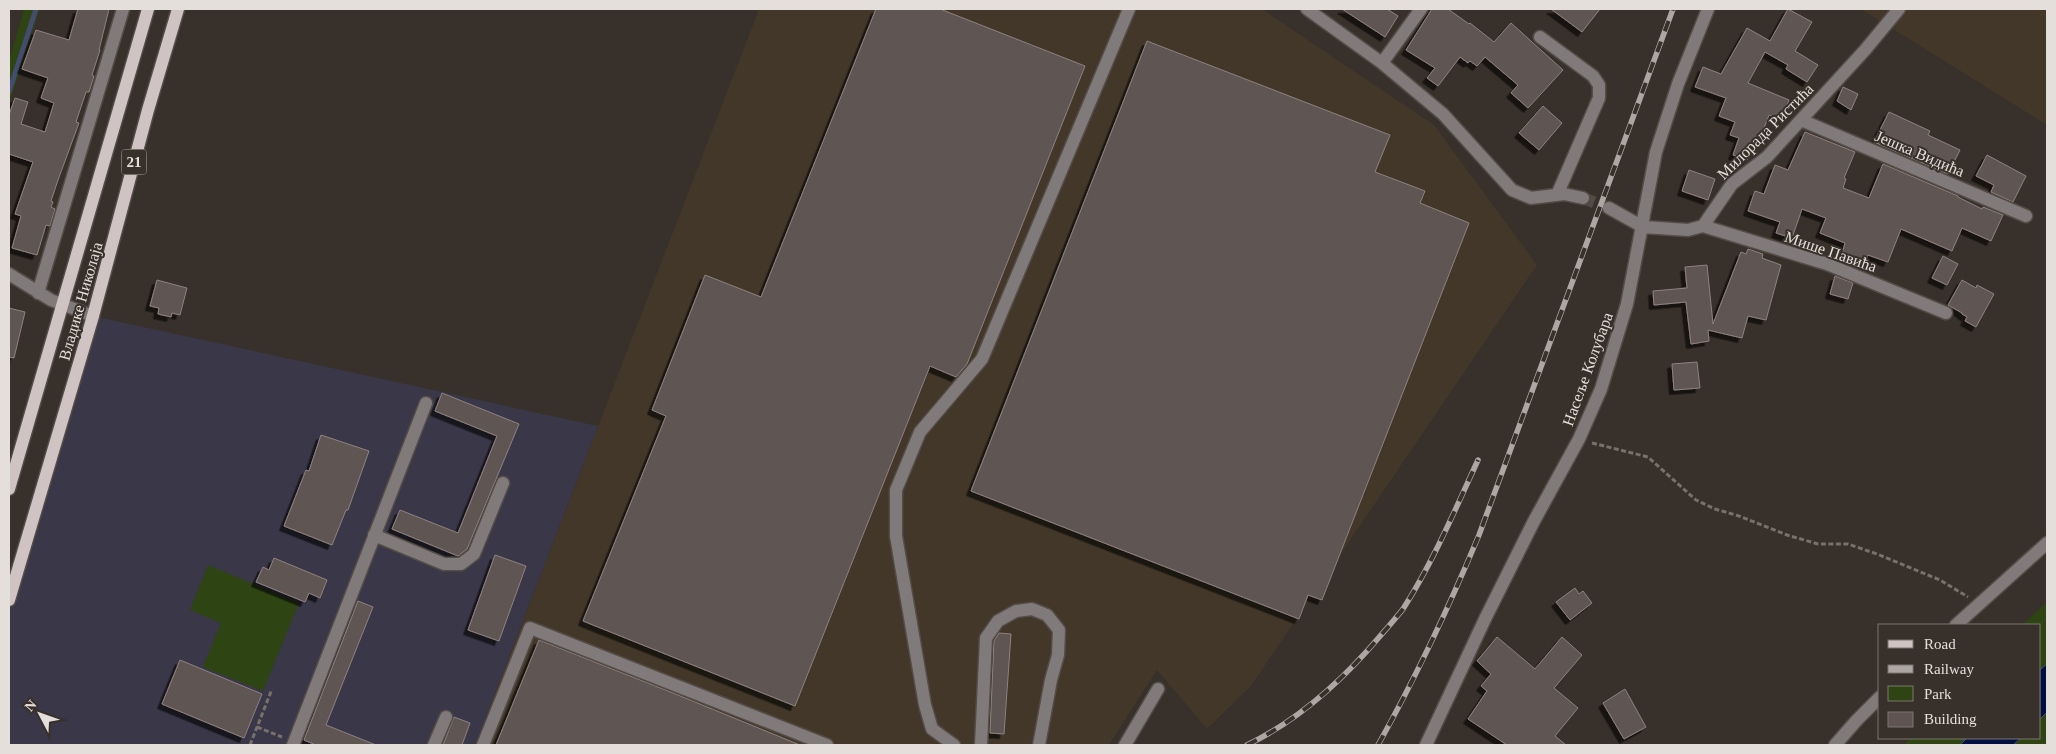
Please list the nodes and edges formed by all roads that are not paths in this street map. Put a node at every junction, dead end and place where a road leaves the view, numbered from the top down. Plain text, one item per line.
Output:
1 (123, 9) edge
2 (148, 9) edge
3 (178, 9) edge
4 (1129, 9) edge
5 (1307, 9) edge
6 (1420, 9) edge
7 (1708, 9) edge
8 (1899, 9) edge
9 (1321, 13) edge
10 (1540, 37) dead end
11 (1382, 64) junction
12 (1801, 120) junction
13 (1557, 195) junction
14 (1583, 198) tunnel mouth
15 (1609, 208) tunnel mouth
16 (2026, 216) dead end
17 (1643, 226) junction
18 (1703, 226) junction
19 (9, 274) edge
20 (38, 293) junction
21 (62, 304) junction
22 (1946, 313) dead end
23 (94, 316) junction
24 (426, 403) dead end
25 (503, 483) dead end
26 (9, 489) edge
27 (374, 535) junction
28 (2047, 542) edge
29 (9, 600) edge
30 (1957, 624) edge
31 (1158, 689) dead end
32 (1878, 700) edge
33 (446, 717) dead end
34 (297, 744) edge
35 (434, 745) edge
36 (482, 745) edge
37 (827, 745) edge
38 (954, 745) edge
39 (980, 745) edge
40 (1039, 745) edge
41 (1125, 745) edge
42 (1426, 745) edge
43 (1836, 745) edge

1 - 20 street
2 - 21 main road, Владике Николаја / 21
3 - 23 main road, Владике Николаја / 21
4 - 38 street
5 - 9 street
6 - 11 street
7 - 17 street, Насеље Колубара
8 - 12 street, Милорада Ристића
9 - 11 street
10 - 13 street
11 - 13 street
12 - 16 street, Јешка Видића
12 - 18 street, Милорада Ристића
13 - 14 street
15 - 17 street
17 - 18 street
17 - 42 street, Насеље Колубара
18 - 22 street, Мише Павића
19 - 20 street
20 - 21 street
21 - 23 street
21 - 26 main road, Владике Николаја / 21
23 - 29 main road, Владике Николаја / 21
24 - 27 street
25 - 27 street
27 - 34 street
28 - 30 street
31 - 41 street
32 - 43 street
33 - 35 street
36 - 37 street
39 - 40 street

